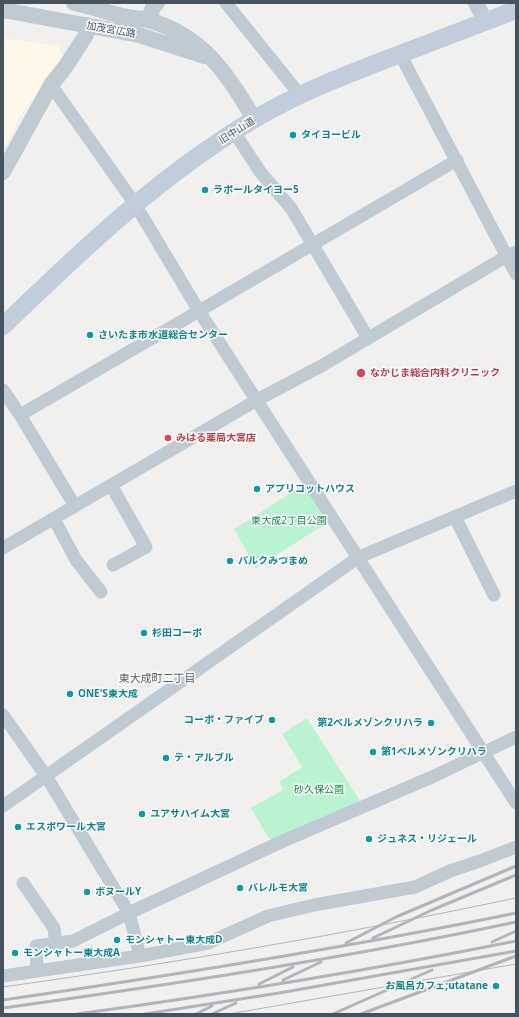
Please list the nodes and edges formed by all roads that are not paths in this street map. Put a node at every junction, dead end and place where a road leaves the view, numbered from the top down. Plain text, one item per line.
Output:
1 (74, 3) edge
2 (157, 3) edge
3 (226, 3) edge
4 (476, 3) edge
5 (3, 10) edge
6 (516, 10) edge
7 (148, 20) junction
8 (485, 22) junction
9 (86, 25) junction
10 (400, 54) junction
11 (215, 61) junction
12 (51, 85) junction
13 (300, 95) junction
14 (254, 119) junction
15 (234, 132) junction
16 (457, 160) junction
17 (3, 172) edge
18 (135, 204) junction
19 (313, 245) junction
20 (511, 254) edge
21 (516, 274) edge
22 (199, 311) junction
23 (3, 326) edge
24 (368, 338) junction
25 (3, 390) edge
26 (257, 400) junction
27 (20, 415) junction
28 (111, 485) junction
29 (516, 491) edge
30 (75, 506) junction
31 (455, 517) junction
32 (54, 519) junction
33 (3, 548) edge
34 (359, 557) junction
35 (113, 565) dead end
36 (101, 592) dead end
37 (494, 595) dead end
38 (3, 715) edge
39 (516, 737) edge
40 (483, 753) junction
41 (46, 776) junction
42 (516, 803) edge
43 (3, 806) edge
44 (516, 847) edge
45 (23, 883) dead end
46 (129, 913) junction
47 (56, 944) junction
48 (140, 956) junction
49 (37, 971) junction
50 (3, 976) edge

1 - 7 street, 加茂宮広路
2 - 7 street
3 - 13 street
4 - 8 street
5 - 9 street, 加茂宮広路
6 - 8 main road, 旧中山道
7 - 11 street, 加茂宮広路
8 - 10 main road, 旧中山道
9 - 11 street, 加茂宮広路
9 - 12 street
10 - 13 main road, 旧中山道
10 - 16 street
11 - 14 street, 加茂宮広路
12 - 17 street
12 - 18 street
13 - 14 main road, 旧中山道
14 - 15 main road, 旧中山道
15 - 18 main road, 旧中山道
15 - 19 street
16 - 19 street
16 - 20 street
18 - 22 street
18 - 23 main road, 旧中山道
19 - 22 street
19 - 24 street
20 - 21 street
20 - 24 street
22 - 26 street
22 - 27 street
24 - 26 street
25 - 27 street
26 - 28 street
26 - 34 street
27 - 30 street
28 - 30 street
28 - 35 street
29 - 31 street
30 - 32 street
31 - 34 street
31 - 37 street
32 - 33 street
32 - 36 street
34 - 40 street
34 - 41 street
38 - 41 street
39 - 40 street
40 - 42 street
40 - 46 street
41 - 43 street
41 - 46 street
44 - 48 street
45 - 47 street
46 - 47 street
46 - 48 street
47 - 49 street
48 - 49 street
49 - 50 street

